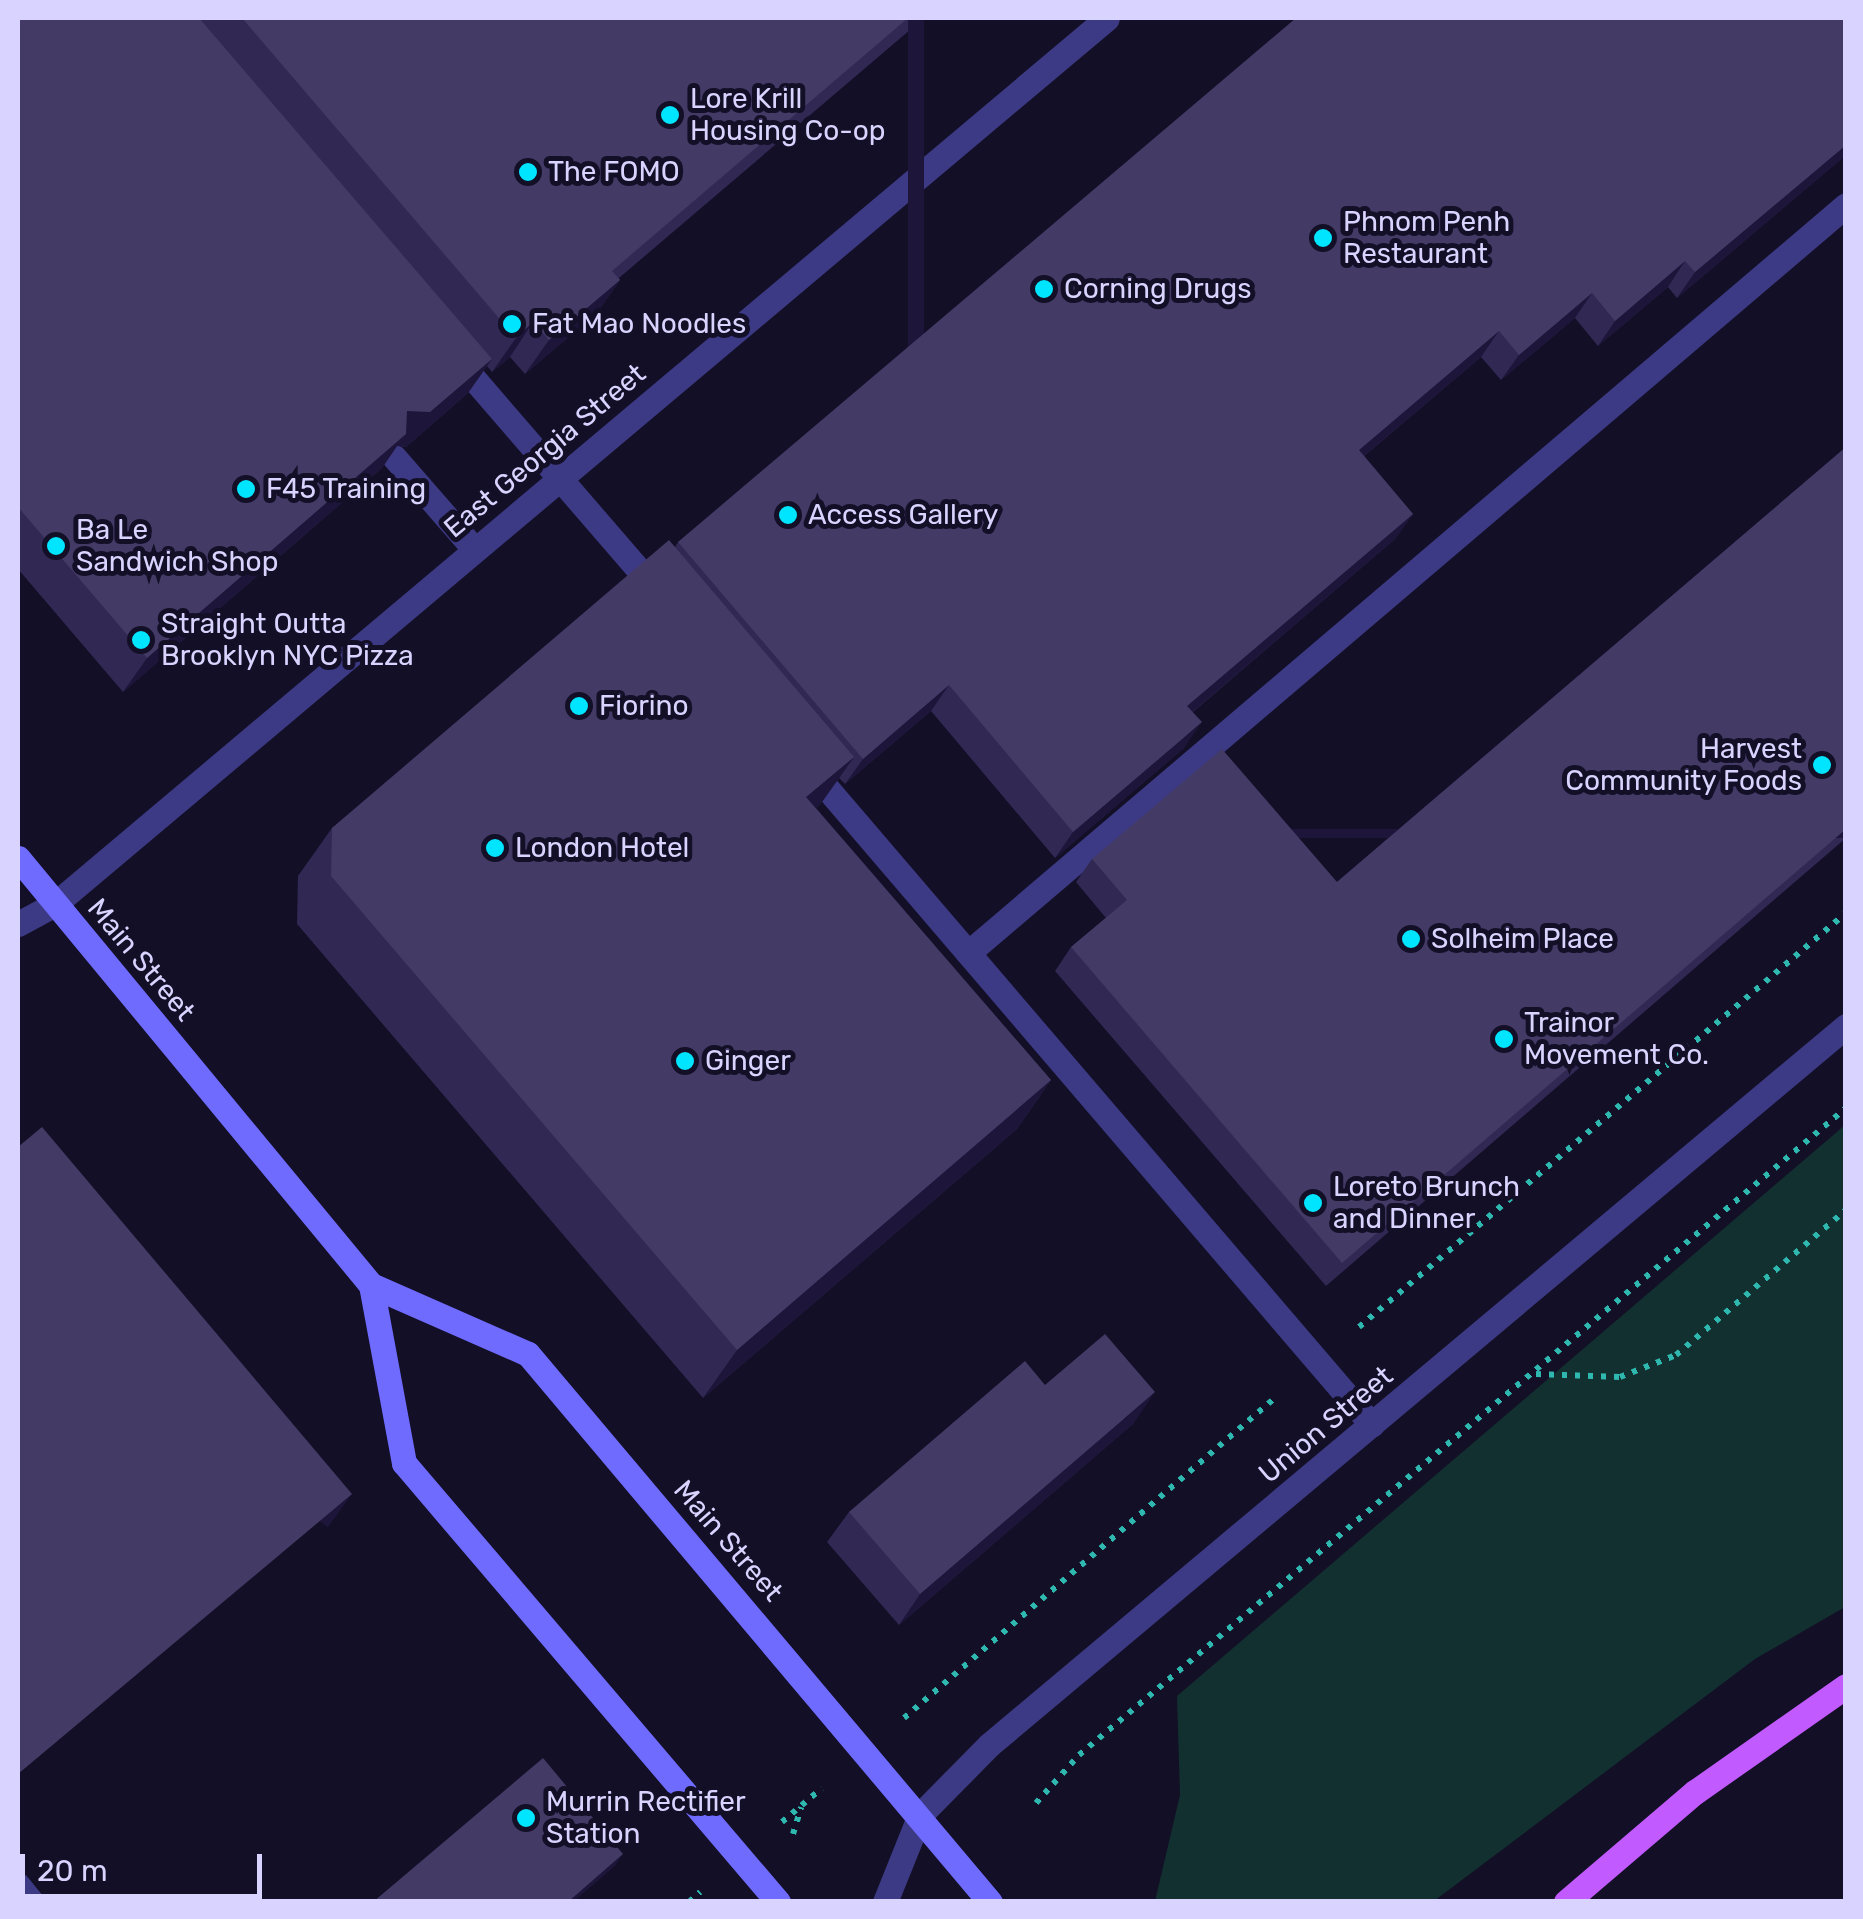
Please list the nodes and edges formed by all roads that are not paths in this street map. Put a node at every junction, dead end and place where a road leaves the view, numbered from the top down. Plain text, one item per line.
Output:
1 (1107, 18) edge
2 (1846, 205) edge
3 (436, 335) edge
4 (394, 458) edge
5 (560, 479) junction
6 (475, 550) junction
7 (673, 610) edge
8 (789, 744) edge
9 (18, 858) edge
10 (55, 904) junction
11 (18, 924) edge
12 (968, 953) junction
13 (1846, 1026) edge
14 (372, 1285) junction
15 (1372, 1426) junction
16 (1846, 1686) edge
17 (920, 1815) junction
18 (18, 1884) edge
19 (32, 1902) edge
20 (778, 1902) edge
21 (885, 1902) edge
22 (990, 1902) edge
23 (1566, 1902) edge

1 - 5 street, East Georgia Street
2 - 12 street
3 - 5 street
4 - 6 street
5 - 6 street, East Georgia Street
5 - 7 street
6 - 10 street, East Georgia Street
8 - 12 street
9 - 10 main road, Main Street
10 - 11 street, East Georgia Street
10 - 14 main road, Main Street
12 - 15 street
13 - 15 street, Union Street
14 - 17 main road, Main Street
14 - 20 main road, Main Street
15 - 17 street, Union Street
16 - 23 main road
17 - 21 street, Union Street
17 - 22 main road, Main Street
18 - 19 street

